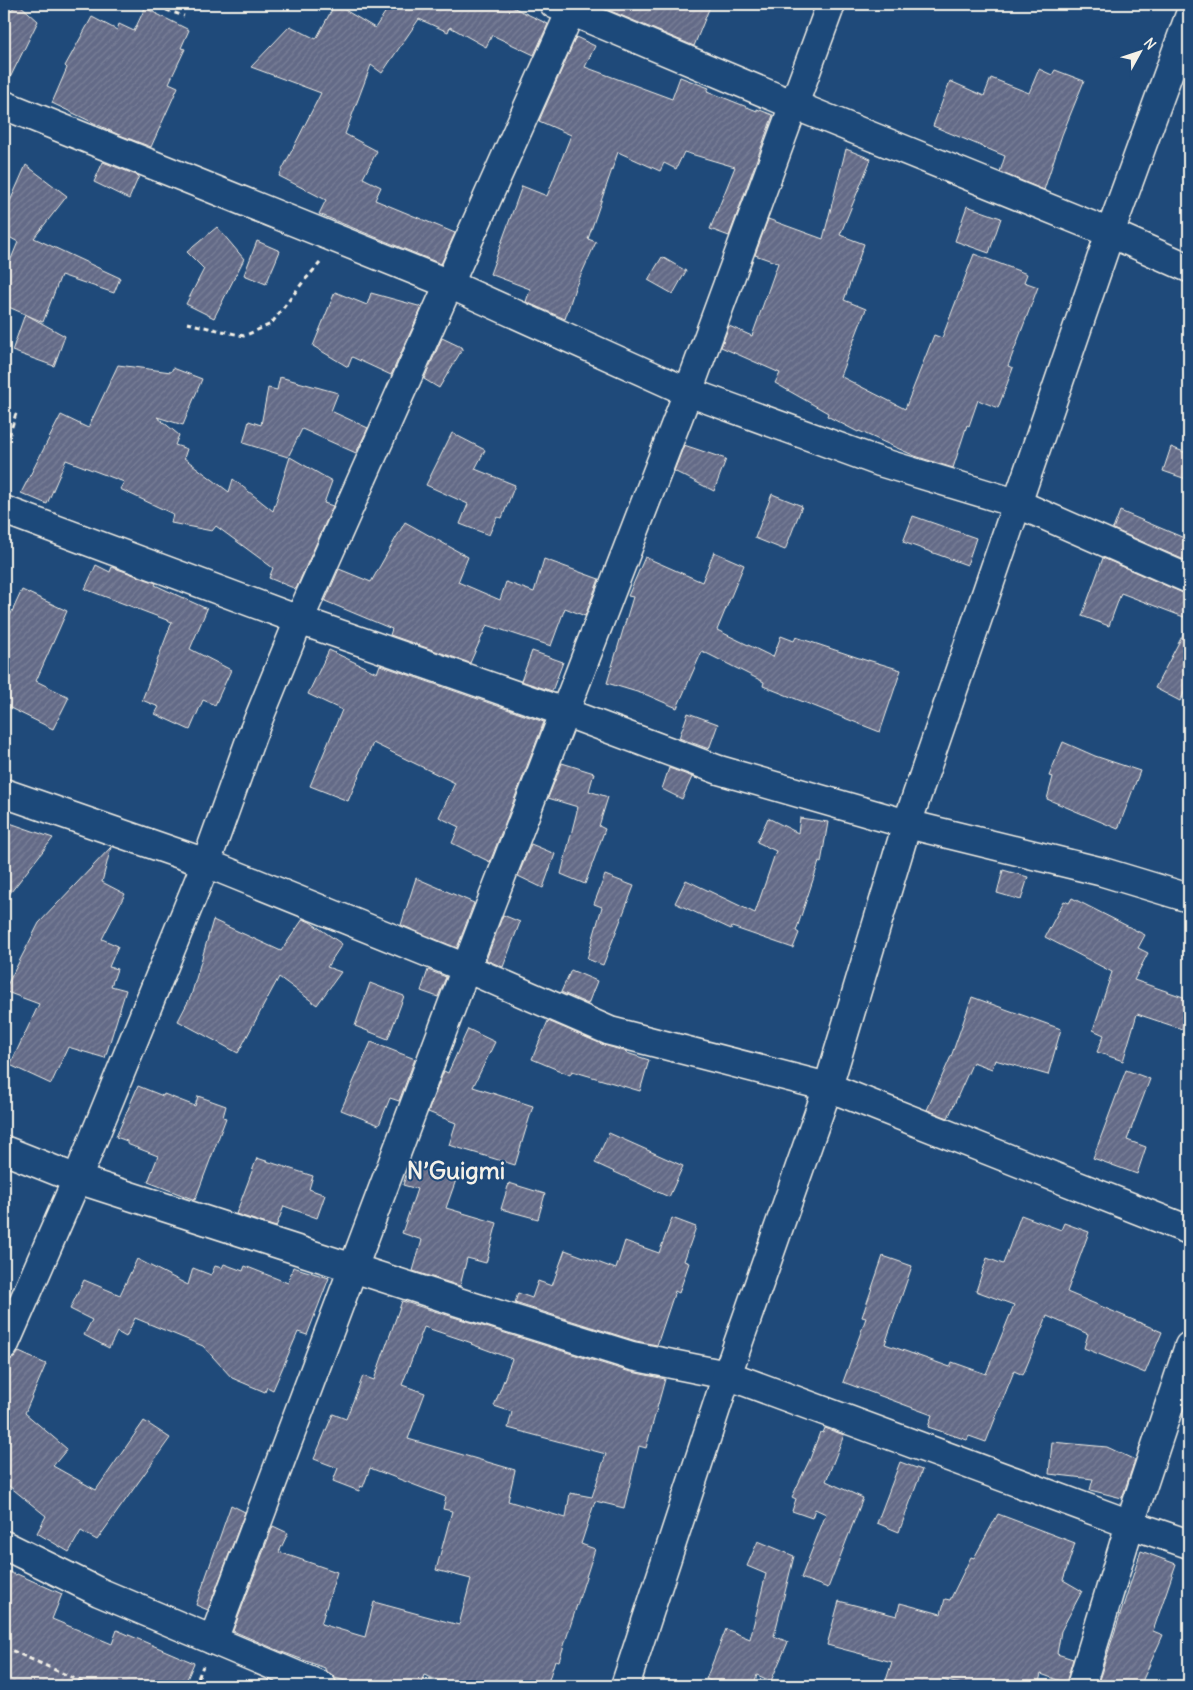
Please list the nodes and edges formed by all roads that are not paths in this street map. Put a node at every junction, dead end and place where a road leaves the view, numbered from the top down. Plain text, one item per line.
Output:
1 (831, 4) edge
2 (565, 7) edge
3 (1189, 17) edge
4 (4, 105) edge
5 (794, 105) junction
6 (1110, 233) junction
7 (1189, 268) edge
8 (449, 284) junction
9 (688, 392) junction
10 (1016, 503) junction
11 (4, 510) edge
12 (1189, 579) edge
13 (299, 620) junction
14 (564, 712) junction
15 (4, 793) edge
16 (907, 824) junction
17 (206, 863) junction
18 (1189, 898) edge
19 (466, 968) junction
20 (828, 1087) junction
21 (4, 1150) edge
22 (77, 1178) junction
23 (1189, 1230) edge
24 (353, 1268) junction
25 (4, 1346) edge
26 (1189, 1346) edge
27 (727, 1375) junction
28 (1130, 1524) junction
29 (1189, 1544) edge
30 (4, 1545) edge
31 (213, 1640) junction
32 (322, 1686) edge
33 (625, 1686) edge
34 (1081, 1686) edge

1 - 5 street
2 - 5 street
2 - 8 street
3 - 6 street
4 - 8 street
5 - 6 street
5 - 9 street
6 - 7 street
6 - 10 street
8 - 9 street
8 - 13 street
9 - 10 street
9 - 14 street
10 - 12 street
10 - 16 street
11 - 13 street
13 - 14 street
13 - 17 street
14 - 16 street
14 - 19 street
15 - 17 street
16 - 18 street
16 - 20 street
17 - 19 street
17 - 22 street
19 - 20 street
19 - 24 street
20 - 23 street
20 - 27 street
21 - 22 street
22 - 24 street
22 - 25 street
24 - 27 street
24 - 31 street
26 - 28 street
27 - 28 street
27 - 33 street
28 - 29 street
28 - 34 street
30 - 31 street
31 - 32 street

